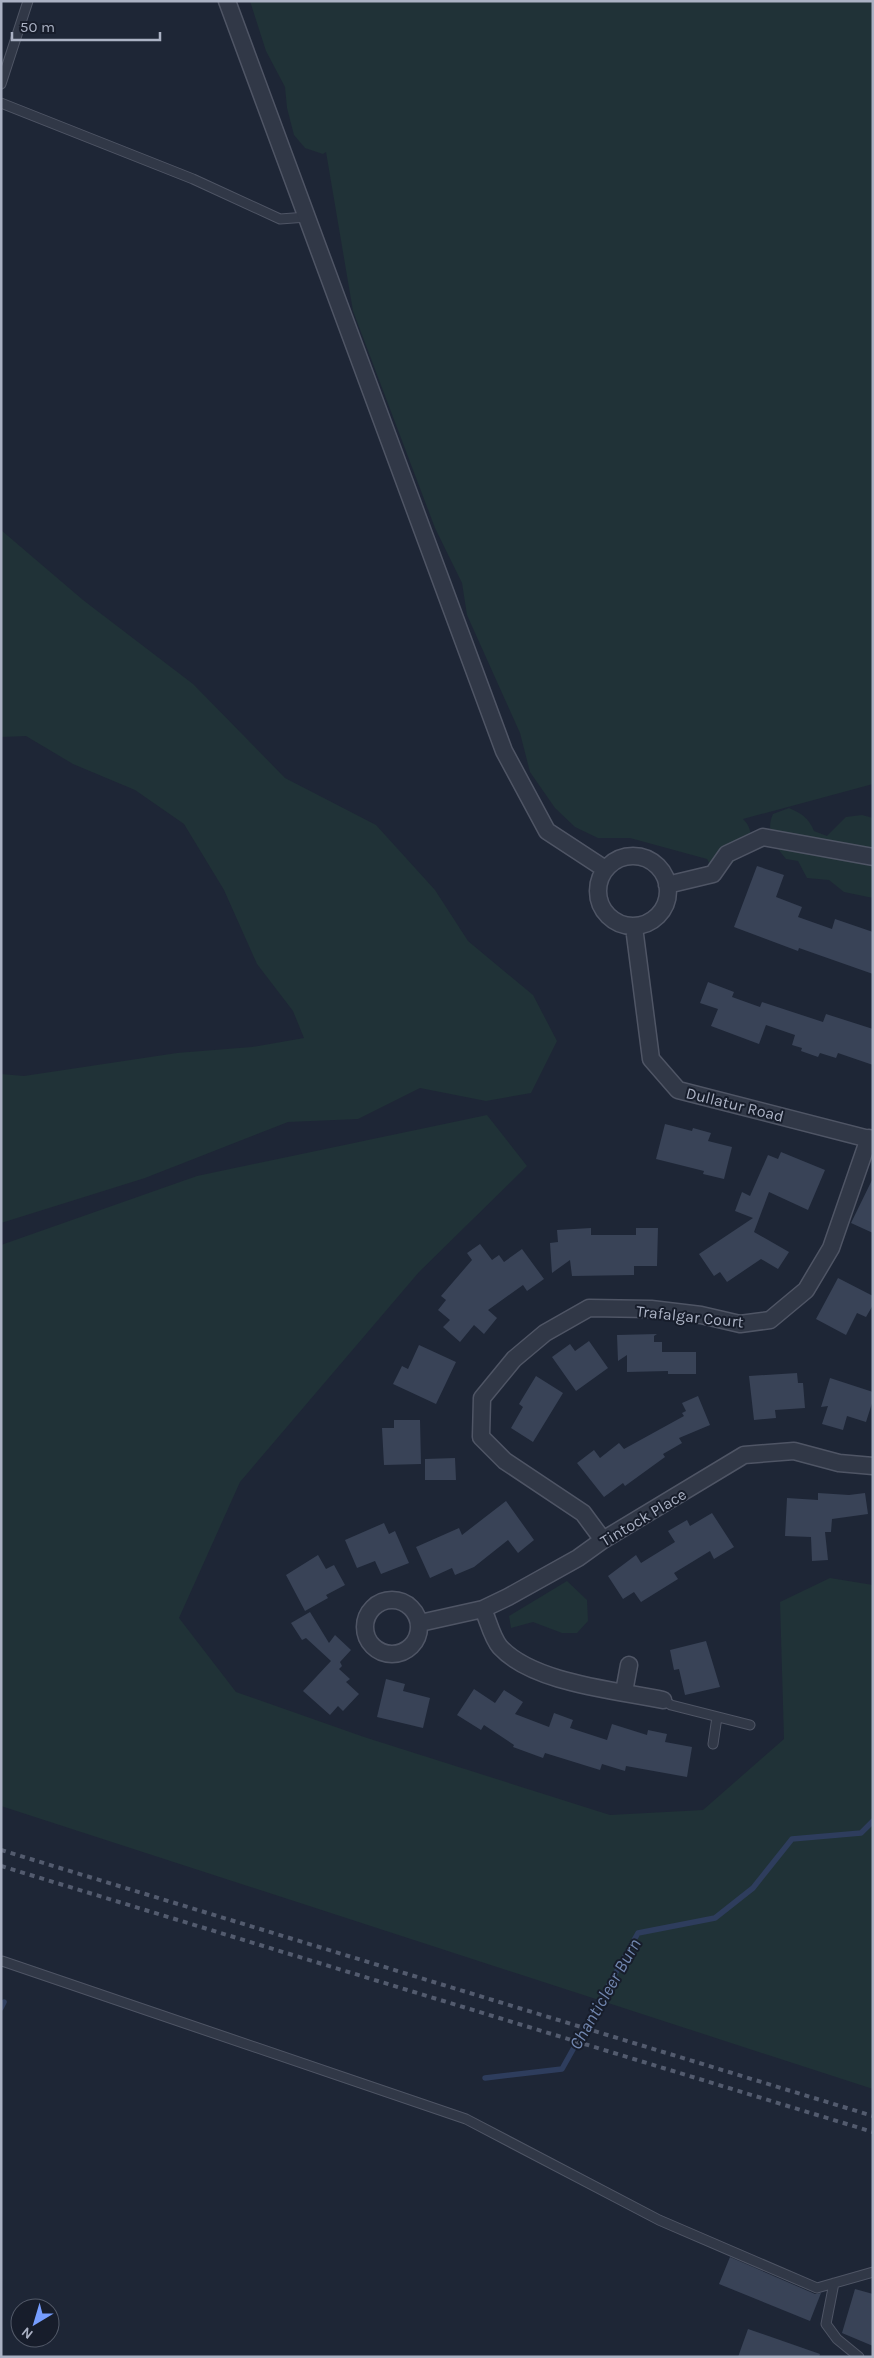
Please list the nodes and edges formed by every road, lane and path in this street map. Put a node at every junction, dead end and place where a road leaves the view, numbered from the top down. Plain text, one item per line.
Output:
1 (28, 1) edge
2 (228, 1) edge
3 (2, 80) edge
4 (1, 103) edge
5 (307, 216) junction
6 (873, 856) edge
7 (605, 869) junction
8 (667, 885) junction
9 (634, 927) junction
10 (871, 1139) edge
11 (873, 1466) edge
12 (603, 1540) junction
13 (483, 1608) junction
14 (420, 1622) dead end
15 (629, 1665) dead end
16 (624, 1692) junction
17 (663, 1700) joint
18 (716, 1716) junction
19 (750, 1724) dead end
20 (714, 1744) dead end
21 (2, 1961) edge
22 (873, 2272) edge
23 (834, 2283) junction
24 (859, 2357) edge

1 - 3 lane
2 - 5 street
4 - 5 lane
5 - 7 street
6 - 8 street
7 - 8 street
7 - 9 street
8 - 9 street
9 - 10 street, Dullatur Road
10 - 12 street, Trafalgar Court
11 - 12 street, Tintock Place
12 - 13 street, Tintock Place
13 - 14 street, Tintock Place
13 - 16 street
15 - 16 street
16 - 17 street
17 - 18 lane
18 - 19 lane
18 - 20 lane
21 - 23 lane
22 - 23 lane
23 - 24 lane

